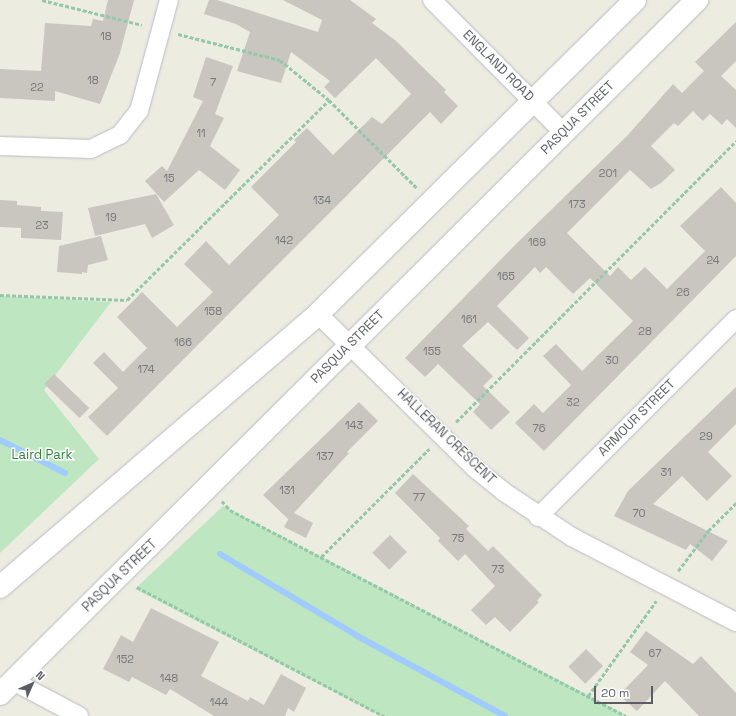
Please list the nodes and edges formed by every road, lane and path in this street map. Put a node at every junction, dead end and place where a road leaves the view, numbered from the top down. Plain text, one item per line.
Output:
1 (42, 0) edge
2 (168, 0) edge
3 (432, 0) edge
4 (635, 0) edge
5 (697, 0) edge
6 (161, 29) junction
7 (329, 100) junction
8 (534, 102) junction
9 (563, 132) junction
10 (736, 141) edge
11 (0, 146) edge
12 (432, 202) junction
13 (0, 295) edge
14 (318, 314) junction
15 (736, 319) edge
16 (351, 344) junction
17 (442, 436) junction
18 (210, 488) junction
19 (538, 517) junction
20 (321, 557) junction
21 (119, 577) junction
22 (0, 587) edge
23 (736, 622) edge
24 (6, 688) edge
25 (79, 716) edge
26 (384, 716) edge
27 (626, 716) edge

1 - 6 path
2 - 6 street
3 - 8 street, ENGLAND ROAD
4 - 8 main road
5 - 9 main road, PASQUA STREET
6 - 7 path
6 - 11 street
7 - 12 path
7 - 13 path
8 - 9 street, ENGLAND ROAD
8 - 12 main road
9 - 16 main road, PASQUA STREET
10 - 17 path
12 - 14 main road
14 - 16 street, HALLERAN CRESCENT
14 - 22 main road
15 - 19 street, ARMOUR STREET
16 - 17 street, HALLERAN CRESCENT
16 - 18 main road, PASQUA STREET
17 - 19 street, HALLERAN CRESCENT
17 - 20 path
18 - 20 path
18 - 21 main road, PASQUA STREET
19 - 23 street, HALLERAN CRESCENT
20 - 27 path
21 - 24 main road, PASQUA STREET
21 - 26 path
24 - 25 street

